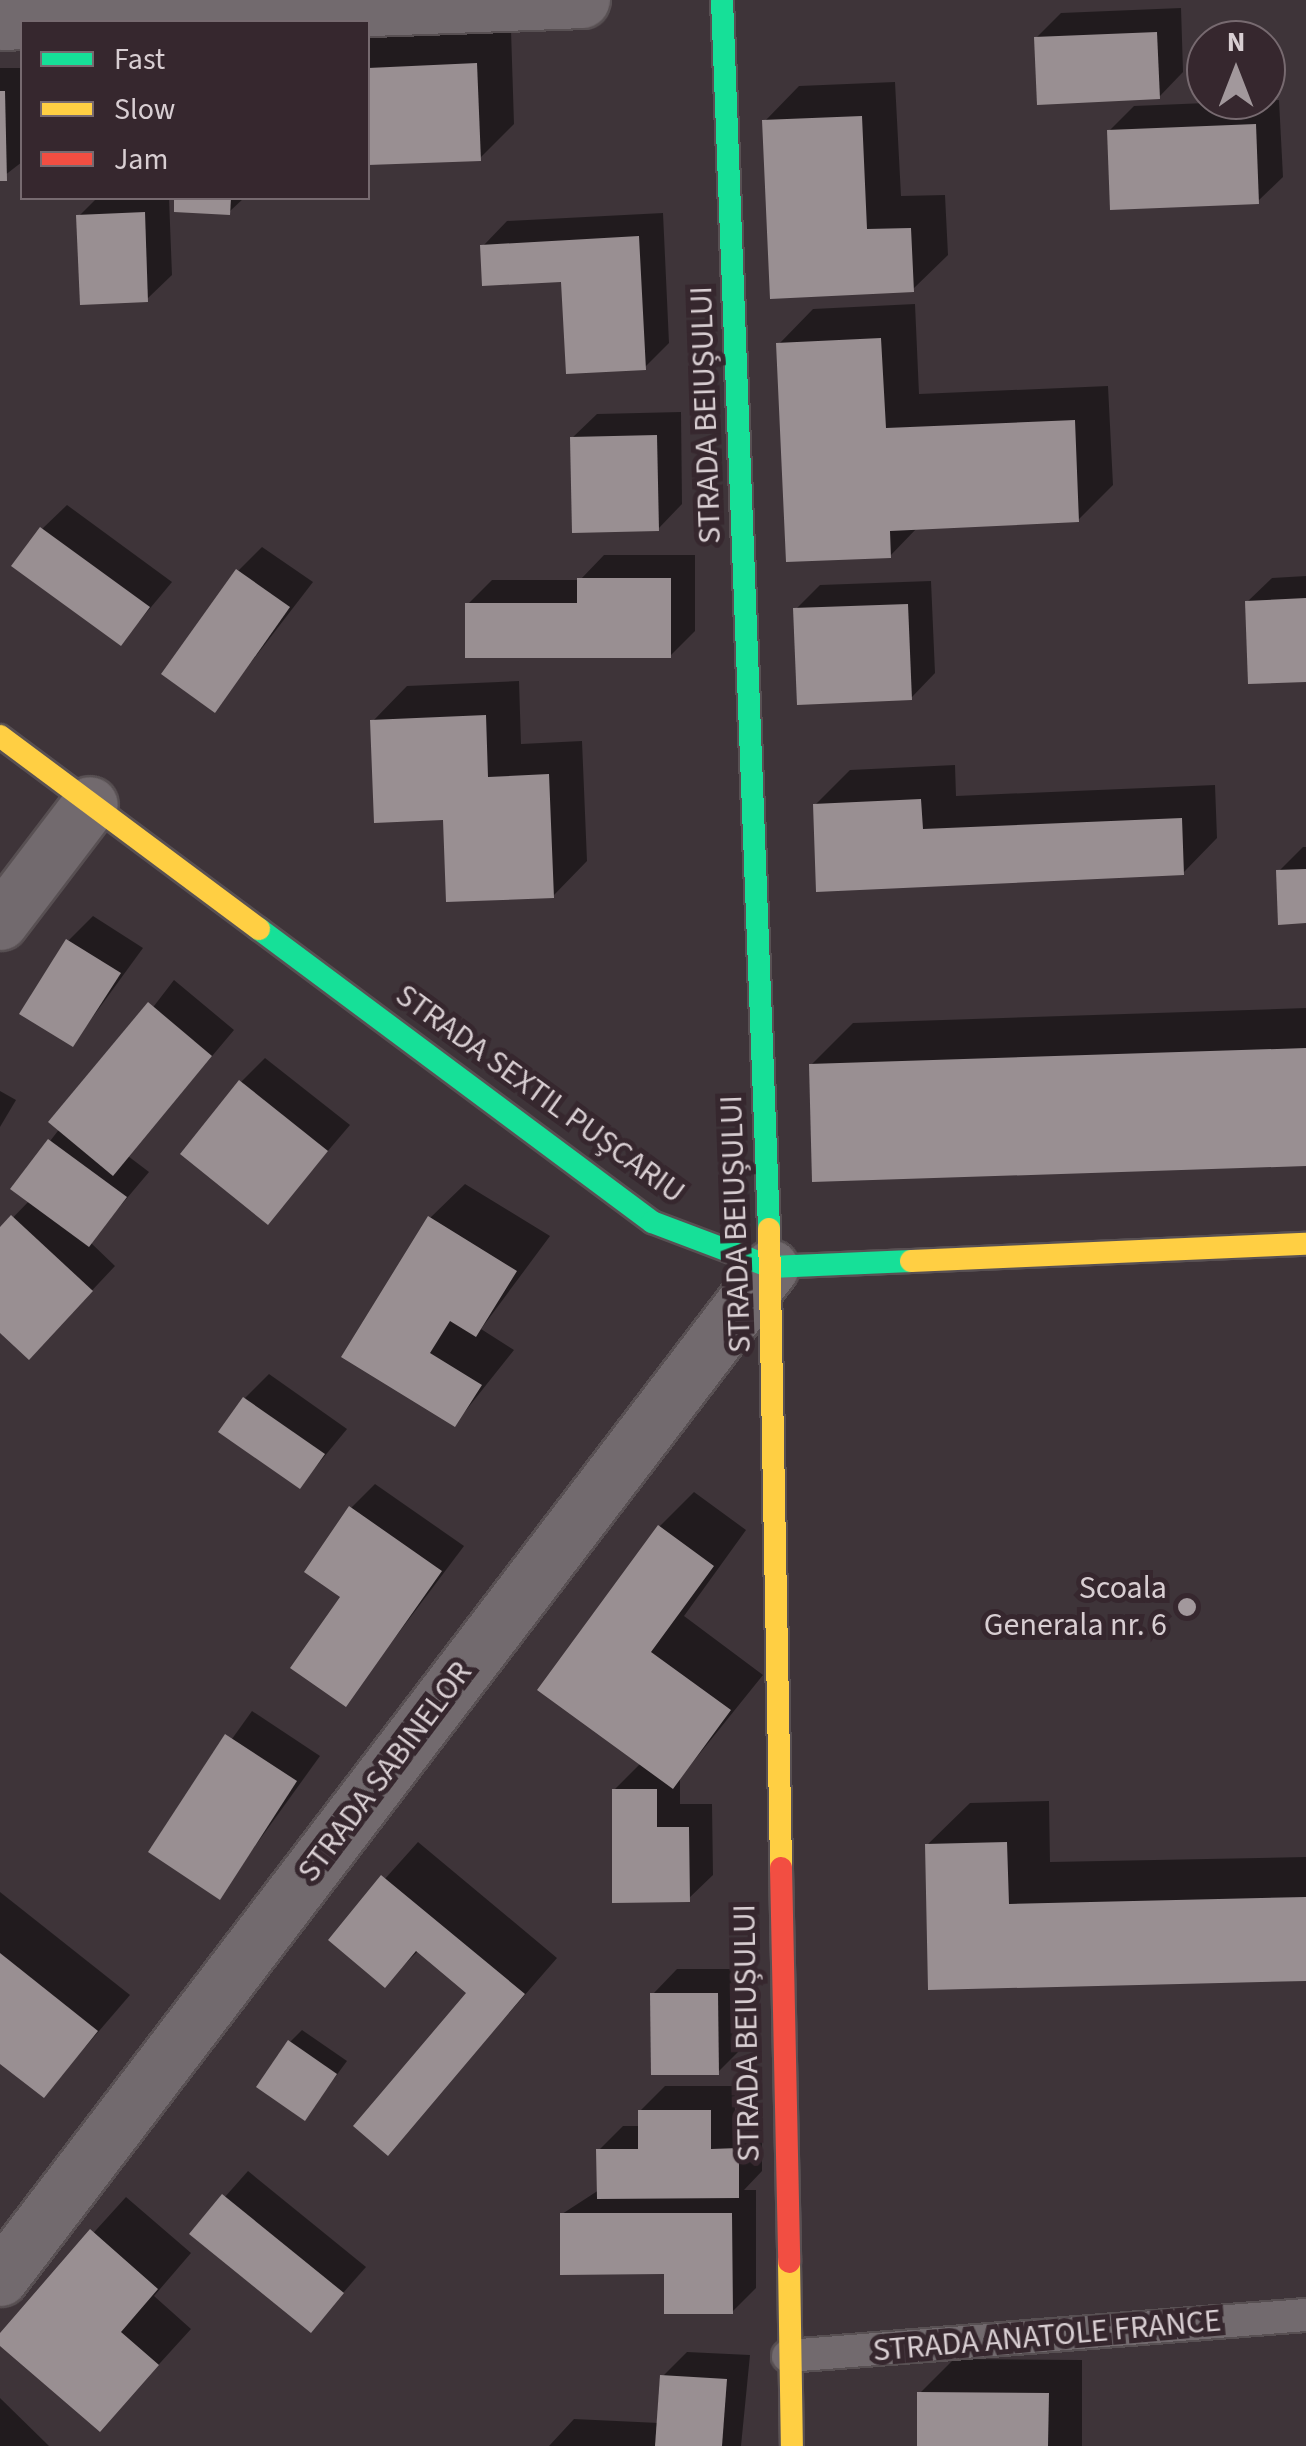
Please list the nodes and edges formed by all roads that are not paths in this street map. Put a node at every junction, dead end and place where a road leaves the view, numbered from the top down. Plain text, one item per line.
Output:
1 (582, 0) edge
2 (722, 0) edge
3 (53, 20) edge
4 (0, 736) edge
5 (90, 804) junction
6 (0, 922) edge
7 (1306, 1244) edge
8 (771, 1267) junction
9 (0, 2278) edge
10 (1306, 2315) edge
11 (788, 2356) junction
12 (792, 2446) edge

1 - 3 street
2 - 8 street, STRADA BEIUȘULUI
4 - 5 street, STRADA SEXTIL PUȘCARIU
5 - 6 street
5 - 8 street, STRADA SEXTIL PUȘCARIU
7 - 8 street, STRADA SEXTIL PUȘCARIU
8 - 9 street, STRADA SABINELOR
8 - 11 street, STRADA BEIUȘULUI
10 - 11 lane, STRADA ANATOLE FRANCE
11 - 12 street, STRADA BEIUȘULUI

